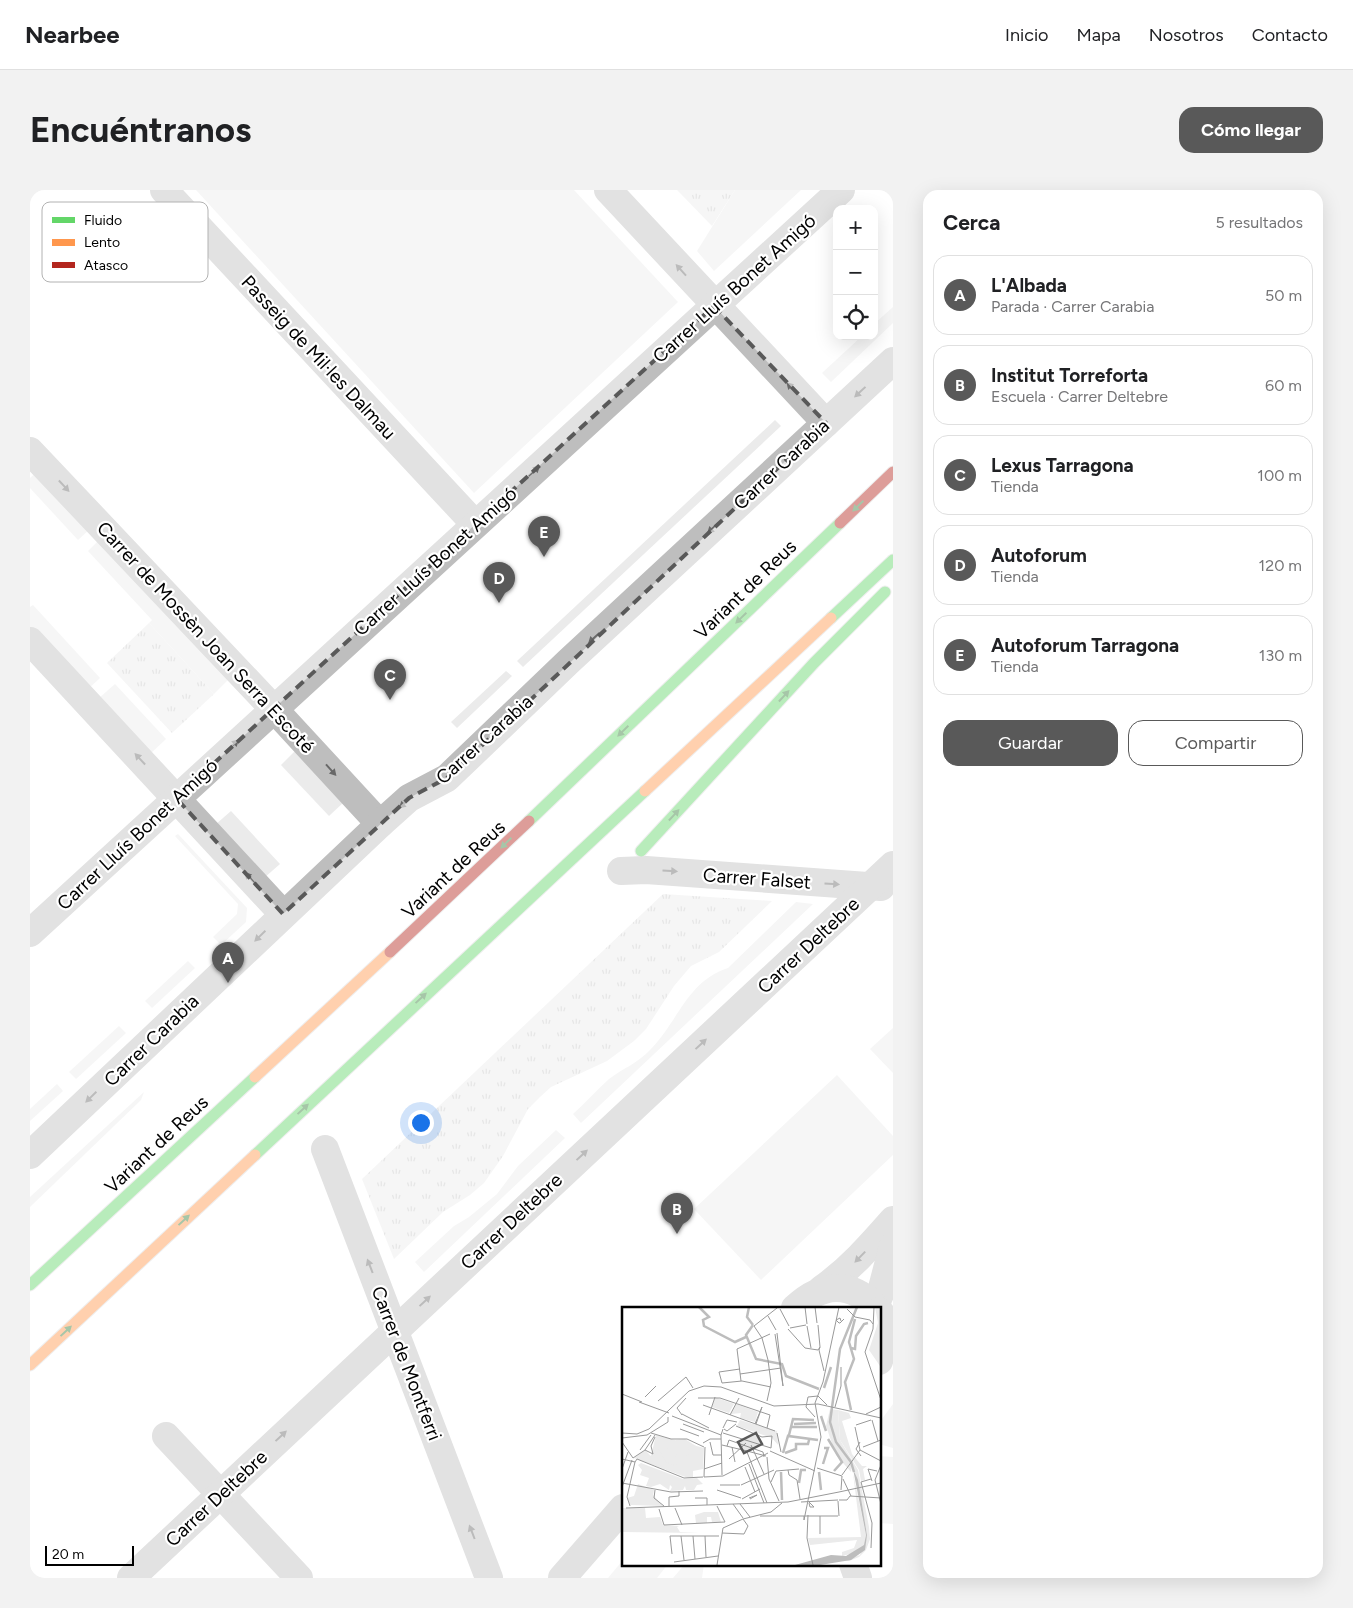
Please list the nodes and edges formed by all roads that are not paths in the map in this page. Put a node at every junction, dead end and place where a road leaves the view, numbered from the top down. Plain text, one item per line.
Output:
1 (164, 190) edge
2 (608, 190) edge
3 (842, 190) edge
4 (175, 202) edge
5 (208, 237) edge
6 (714, 306) junction
7 (893, 361) edge
8 (826, 423) junction
9 (30, 451) edge
10 (893, 472) edge
11 (475, 524) junction
12 (893, 560) edge
13 (893, 583) edge
14 (30, 641) edge
15 (273, 708) junction
16 (176, 798) junction
17 (380, 824) junction
18 (641, 851) dead end
19 (893, 865) edge
20 (621, 871) dead end
21 (882, 887) edge
22 (283, 914) junction
23 (30, 933) edge
24 (325, 1149) dead end
25 (30, 1155) edge
26 (893, 1220) edge
27 (893, 1246) edge
28 (30, 1285) edge
29 (822, 1289) junction
30 (796, 1307) edge
31 (876, 1307) edge
32 (882, 1312) edge
33 (394, 1330) junction
34 (881, 1357) edge
35 (893, 1357) edge
36 (881, 1362) edge
37 (30, 1365) edge
38 (166, 1436) dead end
39 (220, 1493) junction
40 (622, 1509) edge
41 (854, 1566) edge
42 (131, 1578) edge
43 (299, 1578) edge
44 (489, 1578) edge
45 (562, 1578) edge
46 (858, 1578) edge

1 - 4 street, Passeig de Mil·les Dalmau
6 -> 2 street
3 - 6 street, Carrer Lluís Bonet Amigó
5 - 11 street, Passeig de Mil·les Dalmau
8 -> 6 street
11 -> 6 street, Carrer Lluís Bonet Amigó
7 -> 8 street, Carrer Carabia
8 -> 17 street, Carrer Carabia
9 -> 15 street, Carrer de Mossèn Joan Serra Escoté
10 -> 28 highway, Variant de Reus
11 - 15 street, Carrer Lluís Bonet Amigó
37 -> 12 highway
18 -> 13 highway
16 -> 14 street
16 -> 15 street, Carrer Lluís Bonet Amigó
15 -> 17 street, Carrer de Mossèn Joan Serra Escoté
22 -> 16 street
16 - 23 street, Carrer Lluís Bonet Amigó
17 - 22 street, Carrer Carabia
19 - 21 street, Carrer Deltebre
20 -> 21 street, Carrer Falset
33 -> 21 street, Carrer Deltebre
22 -> 25 street, Carrer Carabia
33 -> 24 street, Carrer de Montferri
26 -> 29 street
27 - 32 street
29 - 30 street
29 - 31 street
32 - 34 street
39 -> 33 street, Carrer Deltebre
44 -> 33 street, Carrer de Montferri
35 - 36 street
38 - 39 street
39 - 42 street, Carrer Deltebre
39 - 43 street
40 - 45 street
41 - 46 street

